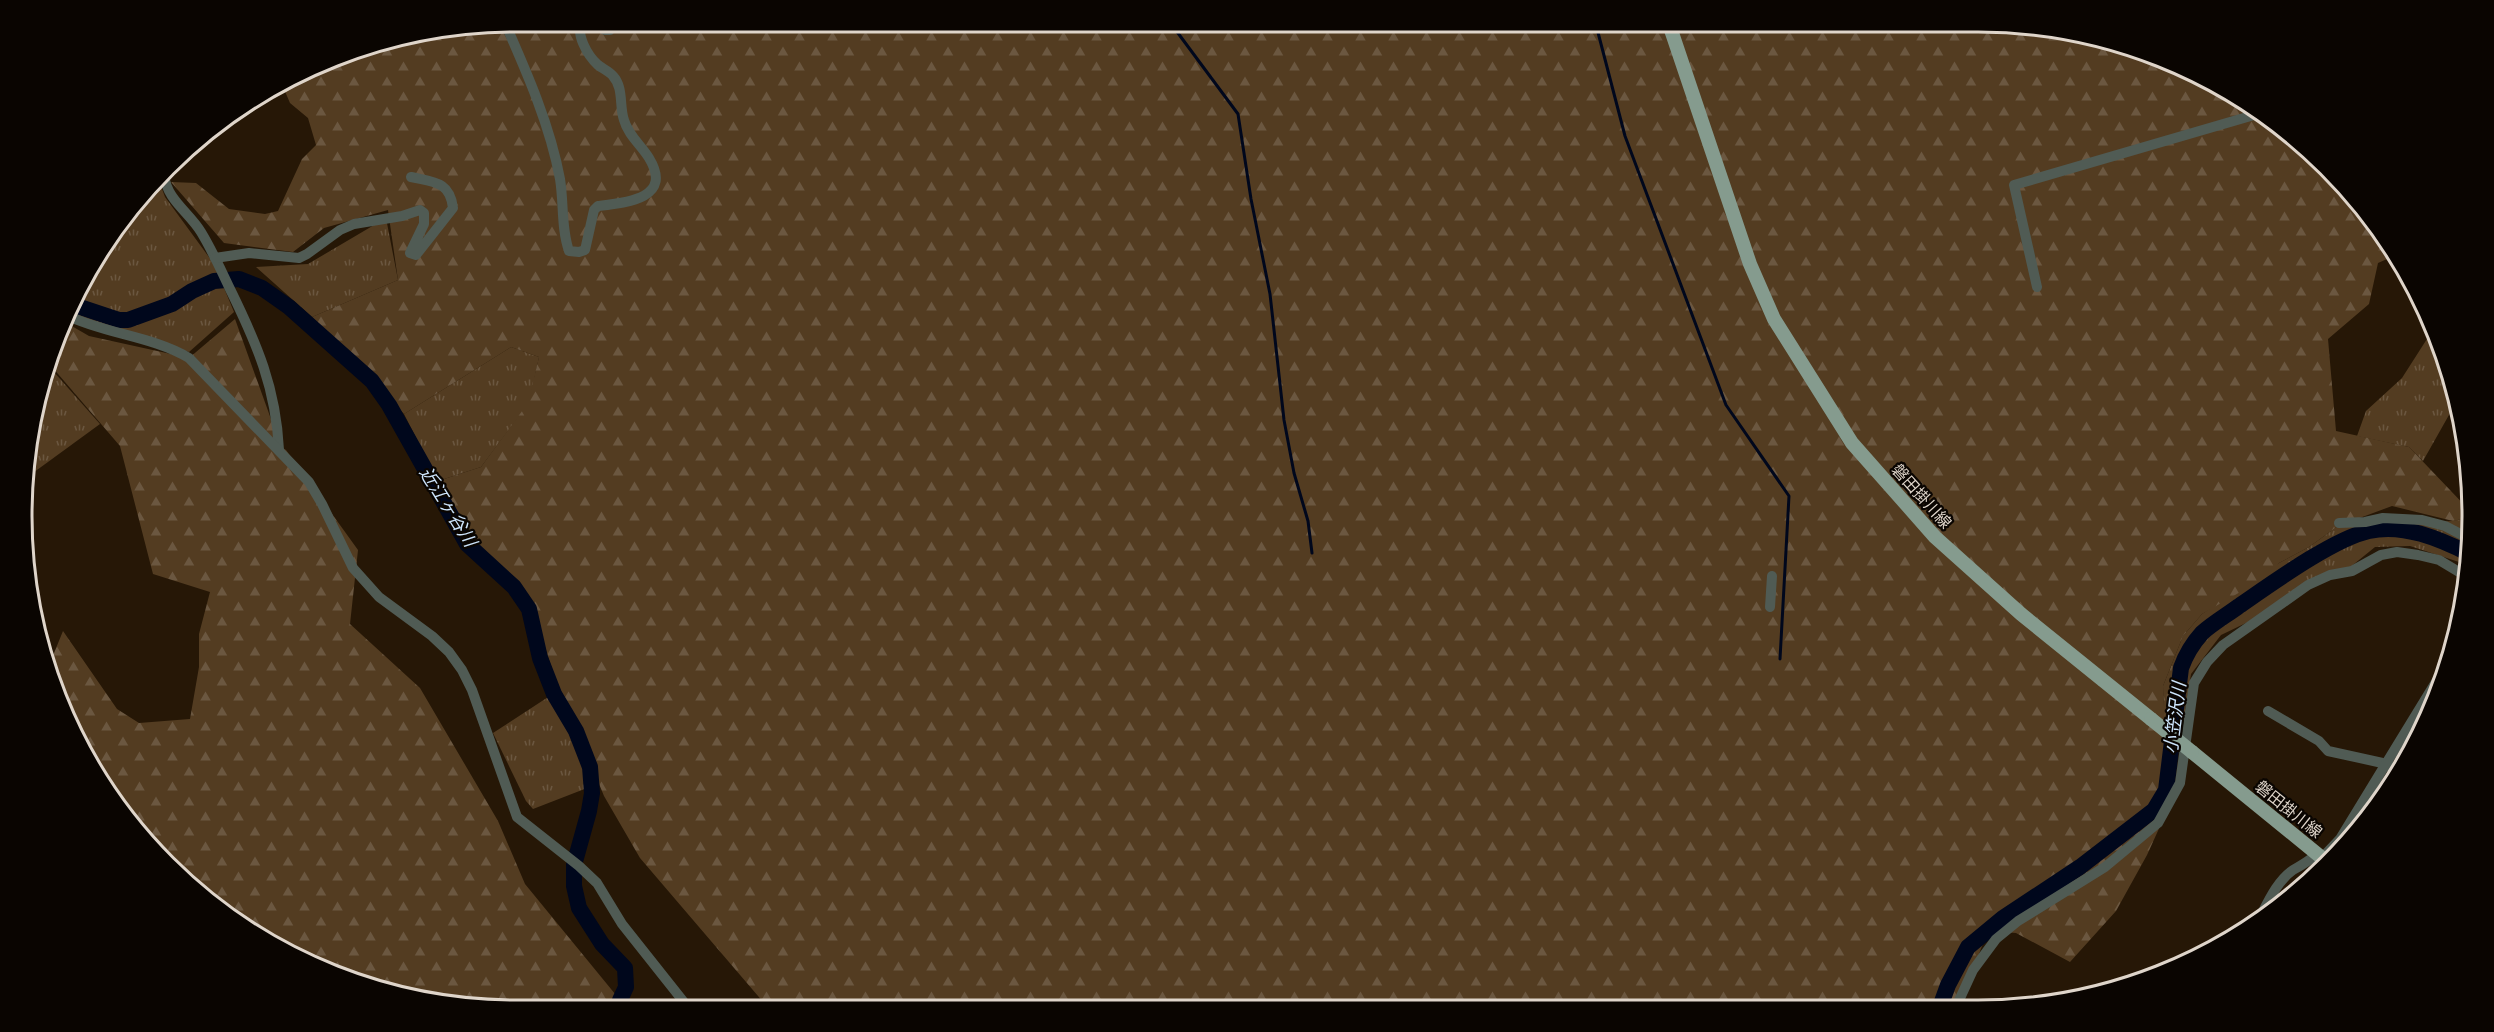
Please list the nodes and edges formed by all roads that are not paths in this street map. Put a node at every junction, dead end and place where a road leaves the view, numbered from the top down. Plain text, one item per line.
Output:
1 (509, 32) edge
2 (579, 32) edge
3 (1672, 32) edge
4 (2251, 116) edge
5 (411, 177) dead end
6 (166, 181) edge
7 (215, 258) junction
8 (2037, 287) dead end
9 (74, 318) edge
10 (279, 450) junction
11 (2339, 523) dead end
12 (2461, 534) edge
13 (2459, 572) edge
14 (1772, 576) dead end
15 (1770, 607) dead end
16 (2428, 695) edge
17 (2268, 711) dead end
18 (2387, 764) junction
19 (2392, 768) edge
20 (2354, 821) edge
21 (2322, 858) edge
22 (2267, 905) edge
23 (682, 1000) edge
24 (1959, 1000) edge

1 - 2 street
3 - 21 main road, 磐田掛川線, bridge
4 - 8 street
5 - 7 street
6 - 7 street
7 - 10 street
9 - 10 street
10 - 23 street
11 - 12 street
13 - 24 street
14 - 15 street
16 - 18 street
17 - 18 street
18 - 19 street
18 - 20 street
21 - 22 street

